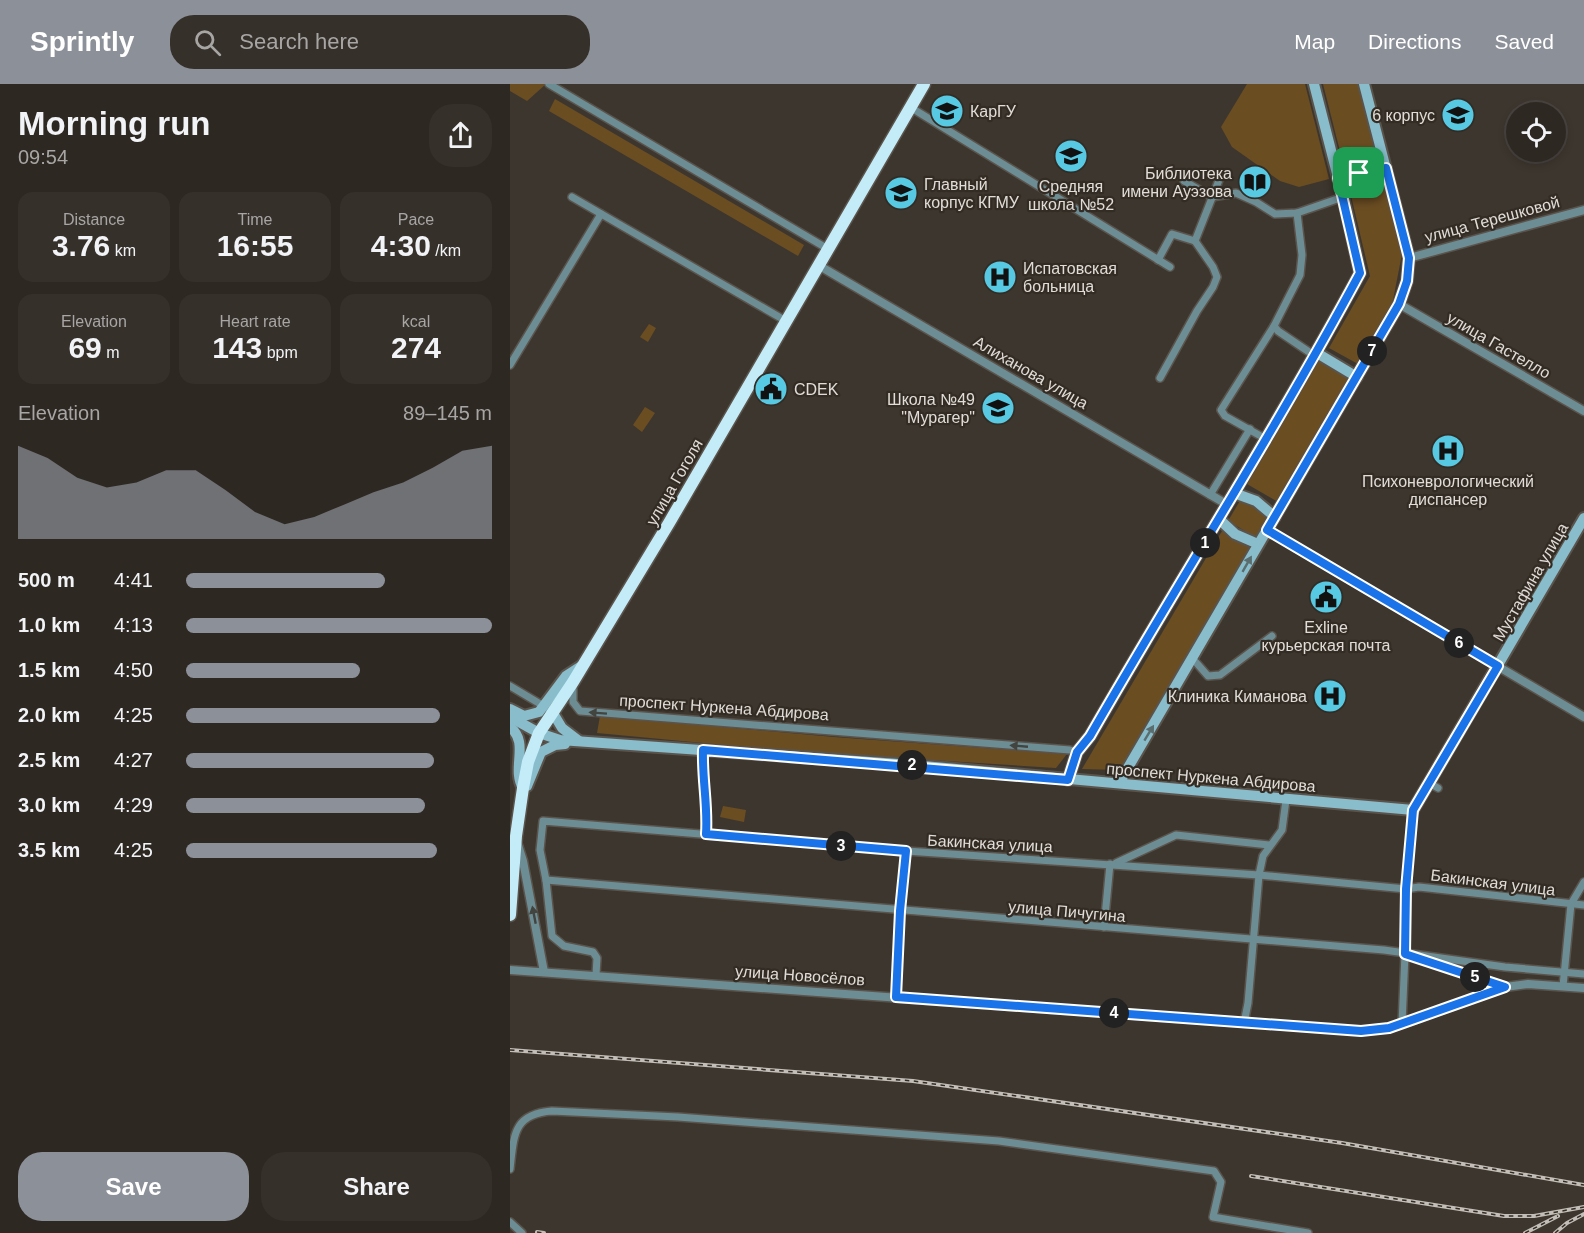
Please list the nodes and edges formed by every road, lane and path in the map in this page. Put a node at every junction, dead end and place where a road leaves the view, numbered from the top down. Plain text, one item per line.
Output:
1 (549, 84) edge
2 (924, 84) edge
3 (1314, 84) edge
4 (1364, 84) edge
5 (910, 106) junction
6 (1386, 168) junction
7 (1221, 175) dead end
8 (1338, 178) junction
9 (1184, 181) dead end
10 (1212, 197) junction
11 (1343, 197) junction
12 (572, 198) dead end
13 (1584, 210) edge
14 (1297, 213) junction
15 (601, 214) junction
16 (1195, 241) junction
17 (828, 249) junction
18 (1409, 258) junction
19 (1158, 260) junction
20 (818, 265) junction
21 (1170, 267) dead end
22 (1399, 304) junction
23 (786, 321) junction
24 (1274, 326) junction
25 (1316, 355) junction
26 (510, 365) edge
27 (1357, 377) junction
28 (1160, 378) dead end
29 (1584, 411) edge
30 (1250, 429) junction
31 (1266, 439) junction
32 (1234, 493) junction
33 (1210, 495) junction
34 (1228, 505) junction
35 (1275, 517) junction
36 (1584, 518) edge
37 (1219, 519) junction
38 (1267, 530) junction
39 (1258, 544) junction
40 (1272, 636) dead end
41 (1193, 659) junction
42 (583, 665) junction
43 (1498, 666) junction
44 (573, 682) junction
45 (510, 686) edge
46 (510, 709) edge
47 (549, 710) junction
48 (510, 717) edge
49 (1584, 717) edge
50 (510, 727) edge
51 (539, 734) junction
52 (577, 741) junction
53 (703, 750) junction
54 (1077, 752) junction
55 (1068, 780) junction
56 (1119, 783) junction
57 (523, 792) junction
58 (1286, 800) junction
59 (1413, 810) junction
60 (706, 834) junction
61 (513, 842) edge
62 (1269, 845) junction
63 (906, 851) junction
64 (1112, 864) junction
65 (1259, 874) junction
66 (546, 880) junction
67 (1584, 882) edge
68 (1406, 889) junction
69 (1571, 904) junction
70 (1584, 905) edge
71 (900, 911) junction
72 (510, 915) edge
73 (1104, 927) junction
74 (1254, 939) junction
75 (1405, 954) junction
76 (510, 970) edge
77 (544, 972) junction
78 (1566, 972) junction
79 (1584, 974) edge
80 (596, 975) junction
81 (1563, 986) junction
82 (1505, 987) junction
83 (1584, 988) edge
84 (896, 997) junction
85 (1244, 1023) junction
86 (1402, 1024) junction
87 (510, 1169) edge
88 (510, 1222) edge
89 (522, 1233) edge
90 (1308, 1233) edge

1 - 17 street
2 - 5 highway, улица Гоголя
3 - 8 main road
4 - 6 main road
5 - 17 highway, улица Гоголя
5 - 19 street
6 - 8 main road
6 - 18 main road
7 - 10 street
8 - 11 main road
9 - 10 street
10 - 14 street
10 - 16 street
11 - 14 street
11 - 25 main road
12 - 15 street
13 - 18 street, улица Терешковой
14 - 24 street
15 - 23 street
15 - 26 street
16 - 19 street
16 - 28 street
17 - 20 highway, улица Гоголя
18 - 22 main road
19 - 21 street
20 - 23 highway, улица Гоголя
20 - 33 street, Алиханова улица
22 - 27 main road
22 - 29 street, улица Гастелло
23 - 42 highway, улица Гоголя
24 - 25 street
24 - 30 street
25 - 27 main road
25 - 31 main road
27 - 35 main road
30 - 31 street
30 - 33 street
31 - 32 main road
32 - 34 main road
32 - 35 main road
33 - 34 street, Алиханова улица
34 - 37 main road
35 - 38 main road
36 - 43 main road, Мустафина улица
37 - 39 main road
37 - 54 main road
38 - 39 main road
38 - 43 street
41 -> 39 main road
40 - 41 street
56 -> 41 main road
42 - 44 highway, улица Гоголя
42 - 47 main road
43 - 49 street
43 - 59 main road, Мустафина улица
44 - 47 highway, улица Гоголя
54 -> 44 street, проспект Нуркена Абдирова
45 - 47 street
46 - 47 main road
47 - 51 highway, улица Гоголя
47 - 52 main road
48 - 51 main road, проспект Нуркена Абдирова
50 - 57 main road
51 - 52 main road, проспект Нуркена Абдирова
51 - 57 highway, улица Гоголя
52 - 53 main road, проспект Нуркена Абдирова
52 - 57 main road
53 - 55 main road, проспект Нуркена Абдирова
53 - 60 street
54 - 55 main road
55 - 56 main road, проспект Нуркена Абдирова
56 - 58 main road, проспект Нуркена Абдирова
57 - 61 highway, улица Гоголя
58 - 59 main road, проспект Нуркена Абдирова
58 - 62 street
59 - 68 street, Мустафина улица
60 - 63 street, Бакинская улица
60 - 66 street, Бакинская улица
61 - 72 highway, улица Гоголя
77 -> 61 street
62 - 64 street
62 - 65 street
63 - 64 street, Бакинская улица
63 - 71 street
64 - 65 street, Бакинская улица
64 - 73 street
65 - 68 street, Бакинская улица
65 - 74 street
66 - 71 street, улица Пичугина
66 - 80 street, Бакинская улица
67 - 69 street
68 - 69 street, Бакинская улица
68 - 75 street, Мустафина улица
69 - 70 street, Бакинская улица
69 - 78 street
71 - 73 street, улица Пичугина
71 - 84 street
73 - 74 street, улица Пичугина
74 - 75 street, улица Пичугина
74 - 85 street
75 - 78 street, улица Пичугина
75 - 82 street
75 - 86 street, Мустафина улица
76 - 77 street, улица Новосёлов
77 - 80 street, улица Новосёлов
78 - 79 street, улица Пичугина
78 - 81 street
80 - 84 street, улица Новосёлов
81 - 82 street, улица Новосёлов
81 - 83 street, улица Новосёлов
82 - 86 street, улица Новосёлов
84 - 85 street, улица Новосёлов
85 - 86 street, улица Новосёлов
87 - 90 street
88 - 89 street

